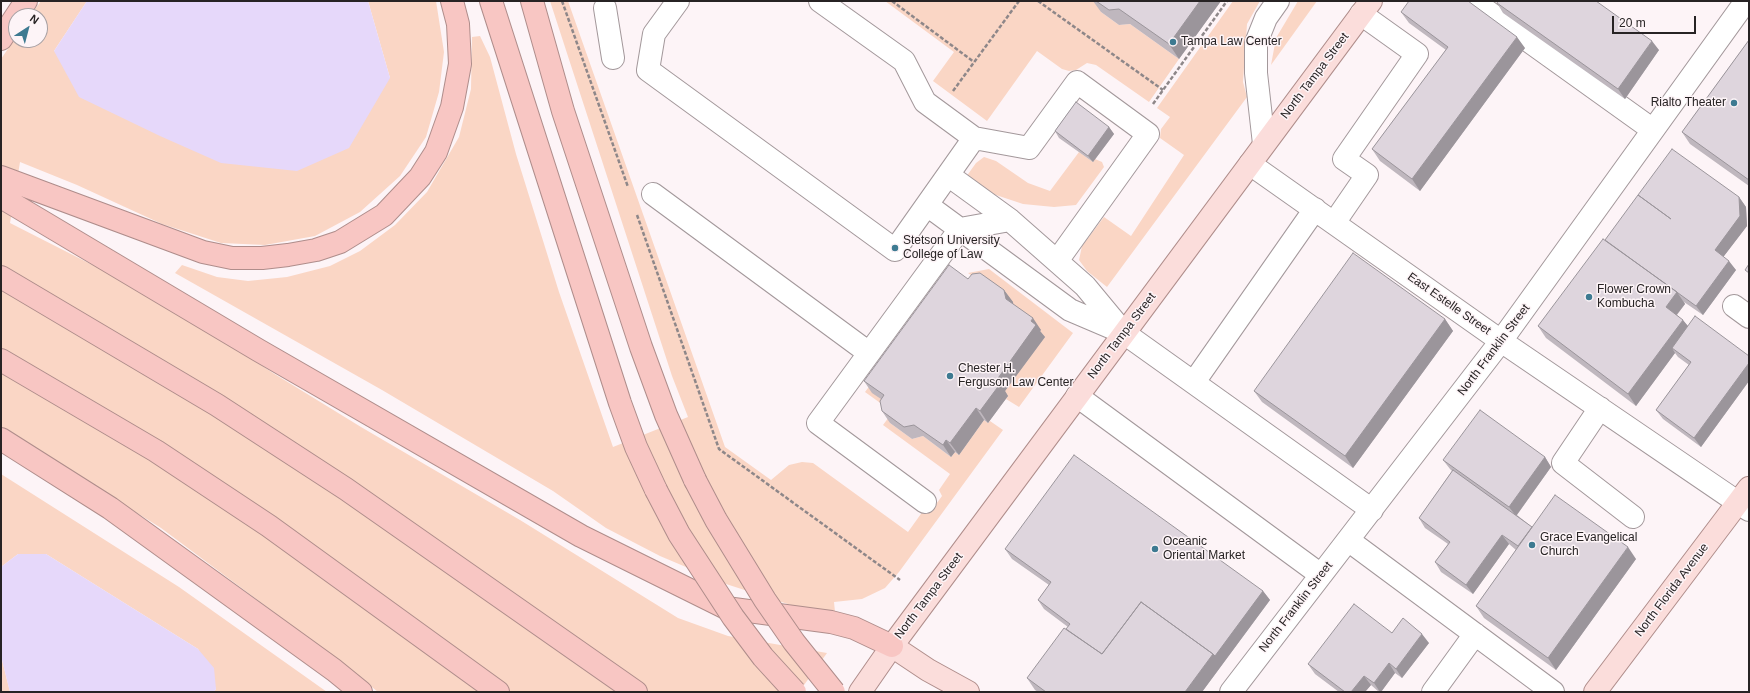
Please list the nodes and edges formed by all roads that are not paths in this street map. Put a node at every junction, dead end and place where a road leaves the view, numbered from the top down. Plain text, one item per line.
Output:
1 (26, 1) edge
2 (452, 1) edge
3 (491, 1) edge
4 (532, 1) edge
5 (678, 1) edge
6 (820, 1) edge
7 (1278, 1) edge
8 (1473, 1) edge
9 (1746, 1) edge
10 (607, 3) edge
11 (1366, 7) edge
12 (1, 39) edge
13 (613, 58) dead end
14 (1653, 130) junction
15 (974, 138) junction
16 (1264, 144) junction
17 (1250, 164) junction
18 (948, 175) junction
19 (9, 180) edge
20 (652, 194) dead end
21 (7, 201) edge
22 (927, 205) junction
23 (1315, 209) junction
24 (1010, 220) junction
25 (1334, 223) junction
26 (960, 229) junction
27 (1057, 261) junction
28 (1, 277) edge
29 (1124, 333) junction
30 (1502, 341) junction
31 (869, 353) junction
32 (1, 360) edge
33 (1194, 382) junction
34 (1077, 396) junction
35 (1600, 408) junction
36 (1, 439) edge
37 (1746, 500) edge
38 (925, 502) dead end
39 (1372, 510) junction
40 (1632, 518) dead end
41 (1348, 540) junction
42 (1321, 575) junction
43 (1475, 634) junction
44 (892, 646) junction
45 (1527, 684) edge
46 (361, 692) edge
47 (498, 692) edge
48 (636, 692) edge
49 (795, 692) edge
50 (834, 692) edge
51 (860, 692) edge
52 (968, 692) edge
53 (1231, 692) edge
54 (1433, 692) edge
55 (1553, 692) edge
56 (1595, 692) edge

1 - 12 highway
2 - 19 highway
3 - 49 highway, bridge
4 - 50 highway, bridge
5 - 22 street
6 - 15 street
7 - 16 street
8 - 14 street
9 - 14 street, North Franklin Street
10 - 13 street
11 - 16 main road, North Tampa Street
11 - 25 street
14 - 30 street, North Franklin Street
15 - 18 street
15 - 27 street
16 - 17 main road, North Tampa Street
17 - 23 street, East Estelle Street
17 - 29 main road, North Tampa Street
18 - 22 street
18 - 24 street
20 - 31 street
21 - 44 highway
22 - 26 street
23 - 25 street, East Estelle Street
23 - 33 street
24 - 26 street
24 - 27 street
25 - 30 street, East Estelle Street
26 - 29 street
26 - 31 street
27 - 29 street
28 - 48 highway
29 - 33 street
29 - 34 main road, North Tampa Street
30 - 35 street, East Estelle Street
30 - 39 street, North Franklin Street
31 - 38 street
32 - 47 highway
33 - 39 street
34 - 42 street
34 - 44 main road, North Tampa Street
35 - 37 street, East Estelle Street
35 - 40 street
36 - 46 highway
37 - 56 main road, North Florida Avenue
39 - 41 street, North Franklin Street
41 - 42 street, North Franklin Street
41 - 43 street
42 - 53 street, North Franklin Street
43 - 45 street
43 - 54 street
44 - 51 main road, North Tampa Street
44 - 52 main road
45 - 55 street

